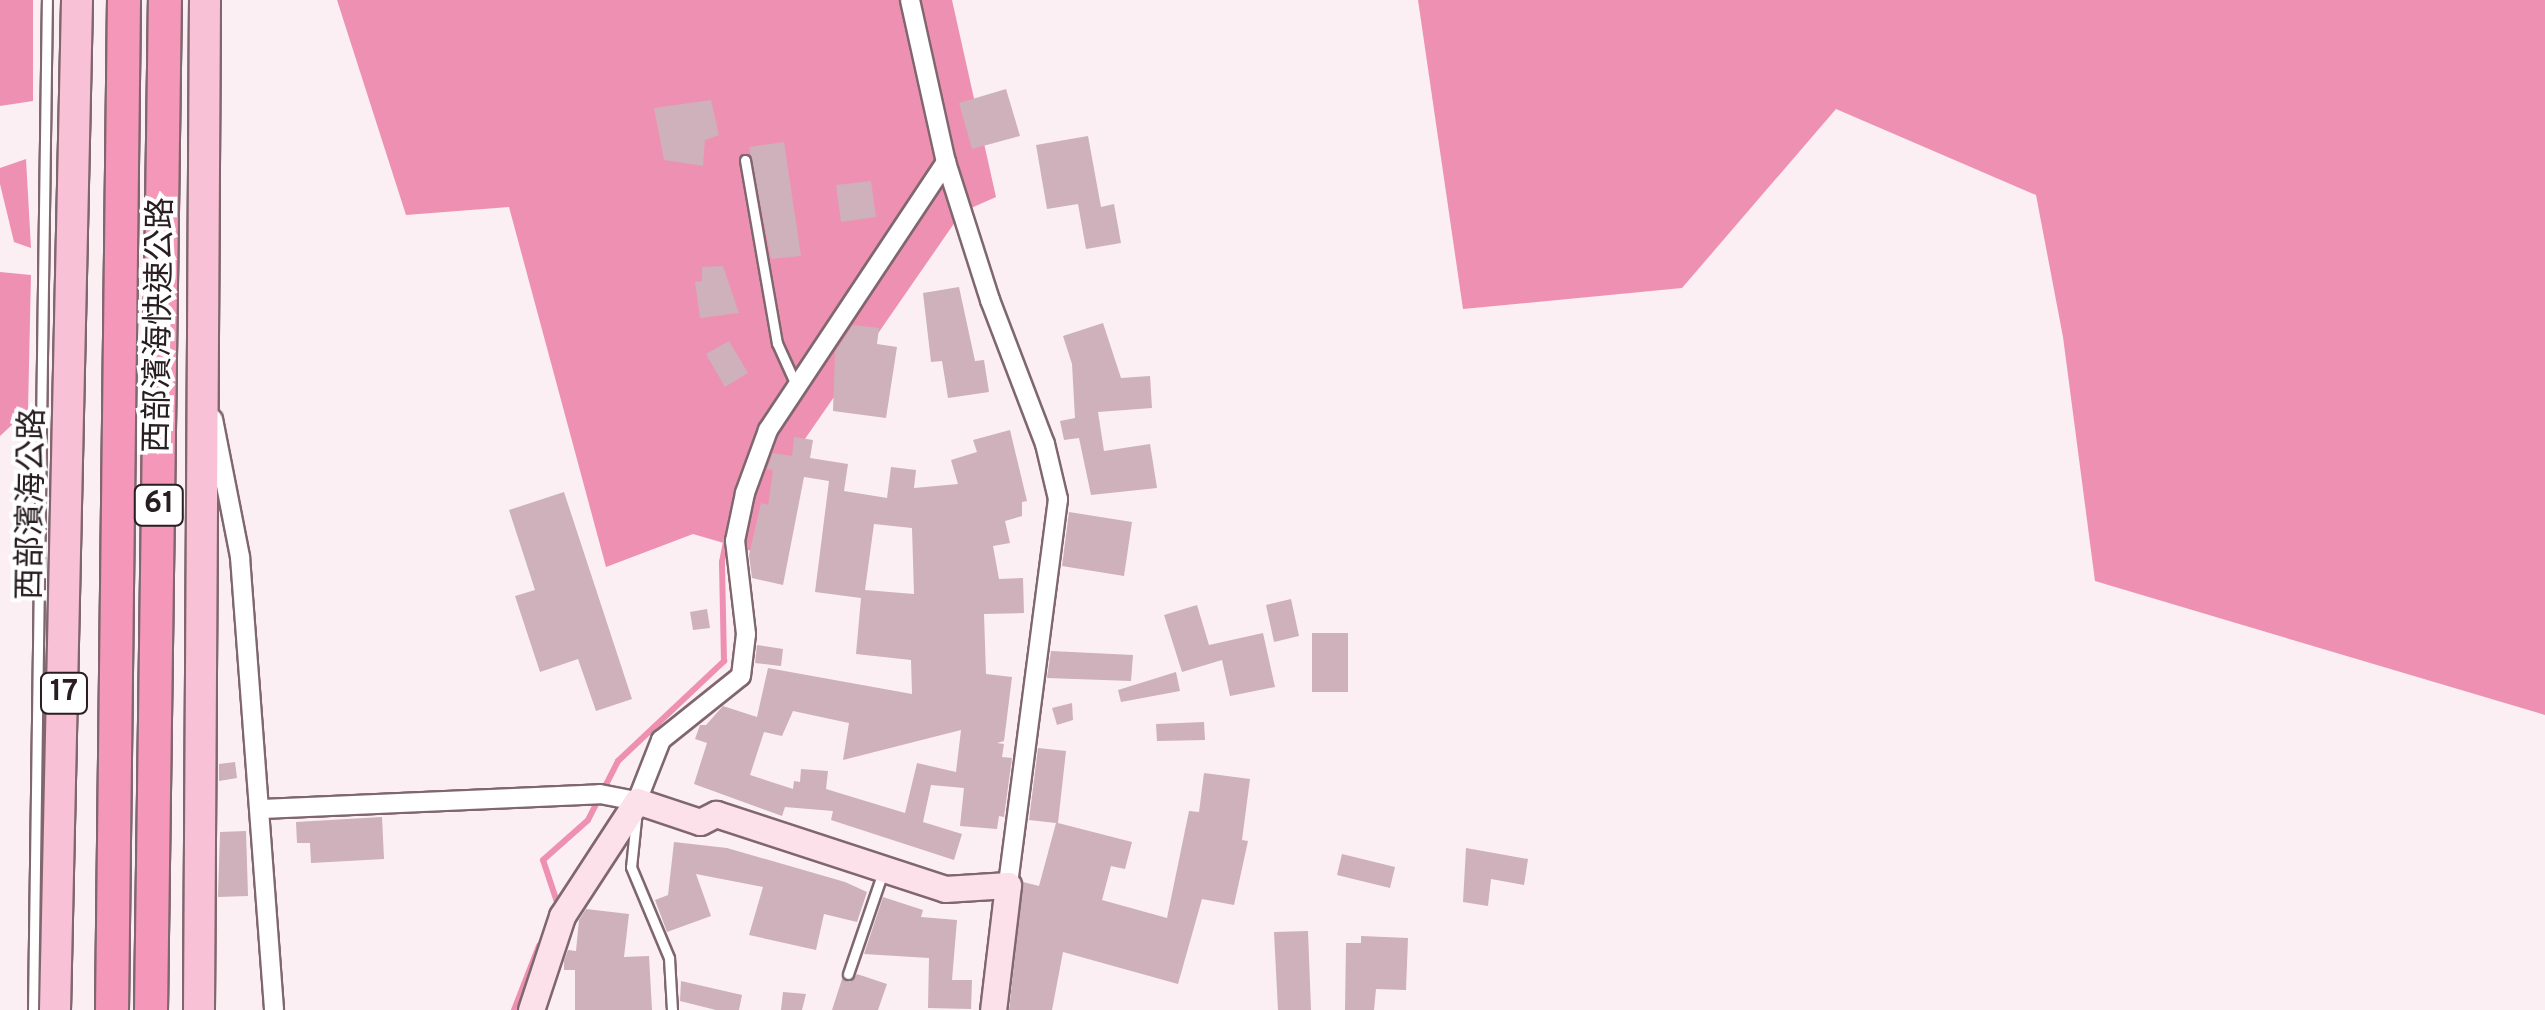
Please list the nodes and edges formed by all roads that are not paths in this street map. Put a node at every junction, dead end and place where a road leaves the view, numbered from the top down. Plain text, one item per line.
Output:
1 (47, 0) edge
2 (77, 0) edge
3 (124, 0) edge
4 (165, 0) edge
5 (205, 0) edge
6 (910, 0) edge
7 (60, 102) junction
8 (744, 160) dead end
9 (946, 162) junction
10 (205, 380) junction
11 (796, 384) junction
12 (56, 415) junction
13 (638, 801) junction
14 (262, 809) junction
15 (884, 869) junction
16 (1008, 885) junction
17 (848, 974) dead end
18 (32, 1010) edge
19 (55, 1010) edge
20 (112, 1010) edge
21 (152, 1010) edge
22 (199, 1010) edge
23 (274, 1010) edge
24 (532, 1010) edge
25 (672, 1010) edge
26 (993, 1010) edge

1 - 7 lane
2 - 7 main road, 西部濱海公路 / 17
3 - 20 highway, 西部濱海快速公路 / 61
4 - 21 highway, 西部濱海快速公路 / 61
5 - 10 main road
6 - 9 street
7 - 12 main road, 西部濱海公路 / 17
8 - 11 lane
9 - 11 street
9 - 16 street
10 - 14 street
10 - 22 main road
11 - 13 street
12 - 18 lane
12 - 19 main road, 西部濱海公路 / 17
13 - 14 street
13 - 15 street
13 - 24 street
13 - 25 lane
14 - 23 street
15 - 16 street
15 - 17 lane
16 - 26 street

